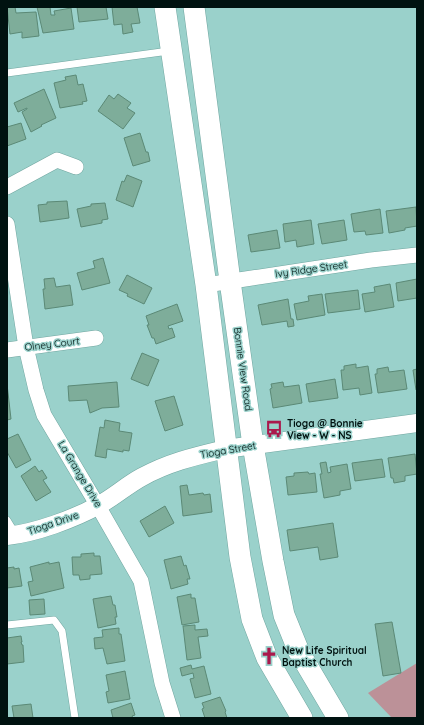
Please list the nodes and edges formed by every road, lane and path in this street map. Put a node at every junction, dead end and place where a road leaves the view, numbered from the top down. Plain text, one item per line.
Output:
1 (165, 7) edge
2 (194, 7) edge
3 (171, 51) junction
4 (7, 73) edge
5 (76, 167) dead end
6 (7, 187) edge
7 (7, 224) edge
8 (417, 255) edge
9 (10, 258) edge
10 (230, 281) junction
11 (206, 285) junction
12 (96, 338) dead end
13 (26, 348) junction
14 (7, 350) edge
15 (417, 422) edge
16 (253, 445) junction
17 (225, 449) junction
18 (98, 506) junction
19 (10, 530) edge
20 (7, 625) edge
21 (75, 718) edge
22 (173, 718) edge
23 (302, 718) edge
24 (338, 718) edge

1 - 3 main road
2 - 10 main road, Bonnie View Road
3 - 4 lane
3 - 11 main road
5 - 6 street
7 - 9 street, La Grange Drive
8 - 10 street, Ivy Ridge Street
9 - 13 street, La Grange Drive
10 - 11 street, Ivy Ridge Street
10 - 16 main road, Bonnie View Road
11 - 17 main road
12 - 13 street, Olney Court
13 - 14 street, Olney Court
13 - 18 street, La Grange Drive
15 - 16 street, Tioga Street
16 - 17 street, Tioga Street
16 - 24 main road, Bonnie View Road
17 - 18 street, Tioga Street
17 - 23 main road
18 - 19 street, Tioga Drive
18 - 22 street, La Grange Drive
20 - 21 lane

